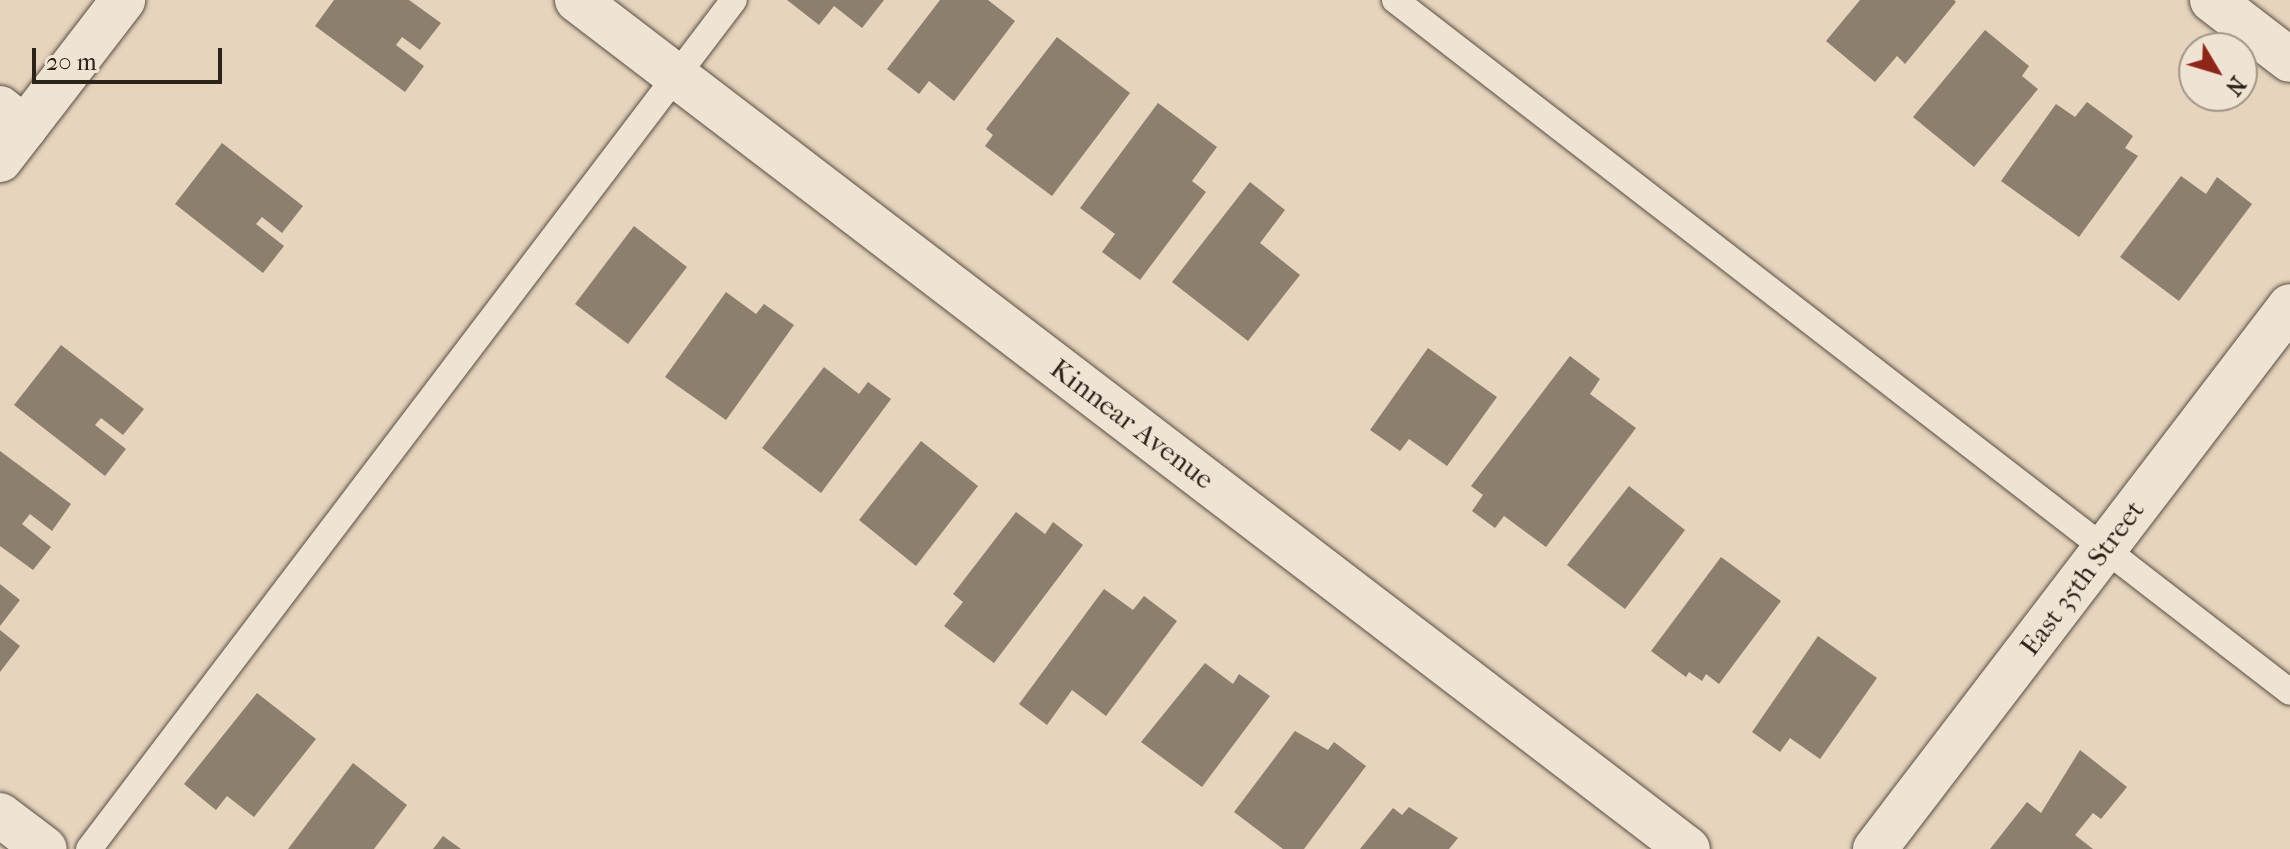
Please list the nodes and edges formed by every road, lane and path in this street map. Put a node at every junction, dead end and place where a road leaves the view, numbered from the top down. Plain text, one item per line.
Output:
1 (123, 0) edge
2 (577, 0) edge
3 (734, 0) edge
4 (1395, 0) edge
5 (2212, 0) edge
6 (2290, 60) edge
7 (676, 76) junction
8 (8, 132) edge
9 (2290, 306) edge
10 (2106, 546) junction
11 (2290, 692) edge
12 (0, 815) edge
13 (45, 849) edge
14 (89, 849) edge
15 (1688, 849) edge
16 (1875, 849) edge

1 - 8 street
2 - 7 street, Kinnear Avenue
3 - 7 lane
4 - 10 lane
5 - 6 street
7 - 14 lane
7 - 15 street, Kinnear Avenue
9 - 10 street, East 35th Street
10 - 11 lane
10 - 16 street, East 35th Street
12 - 13 street

